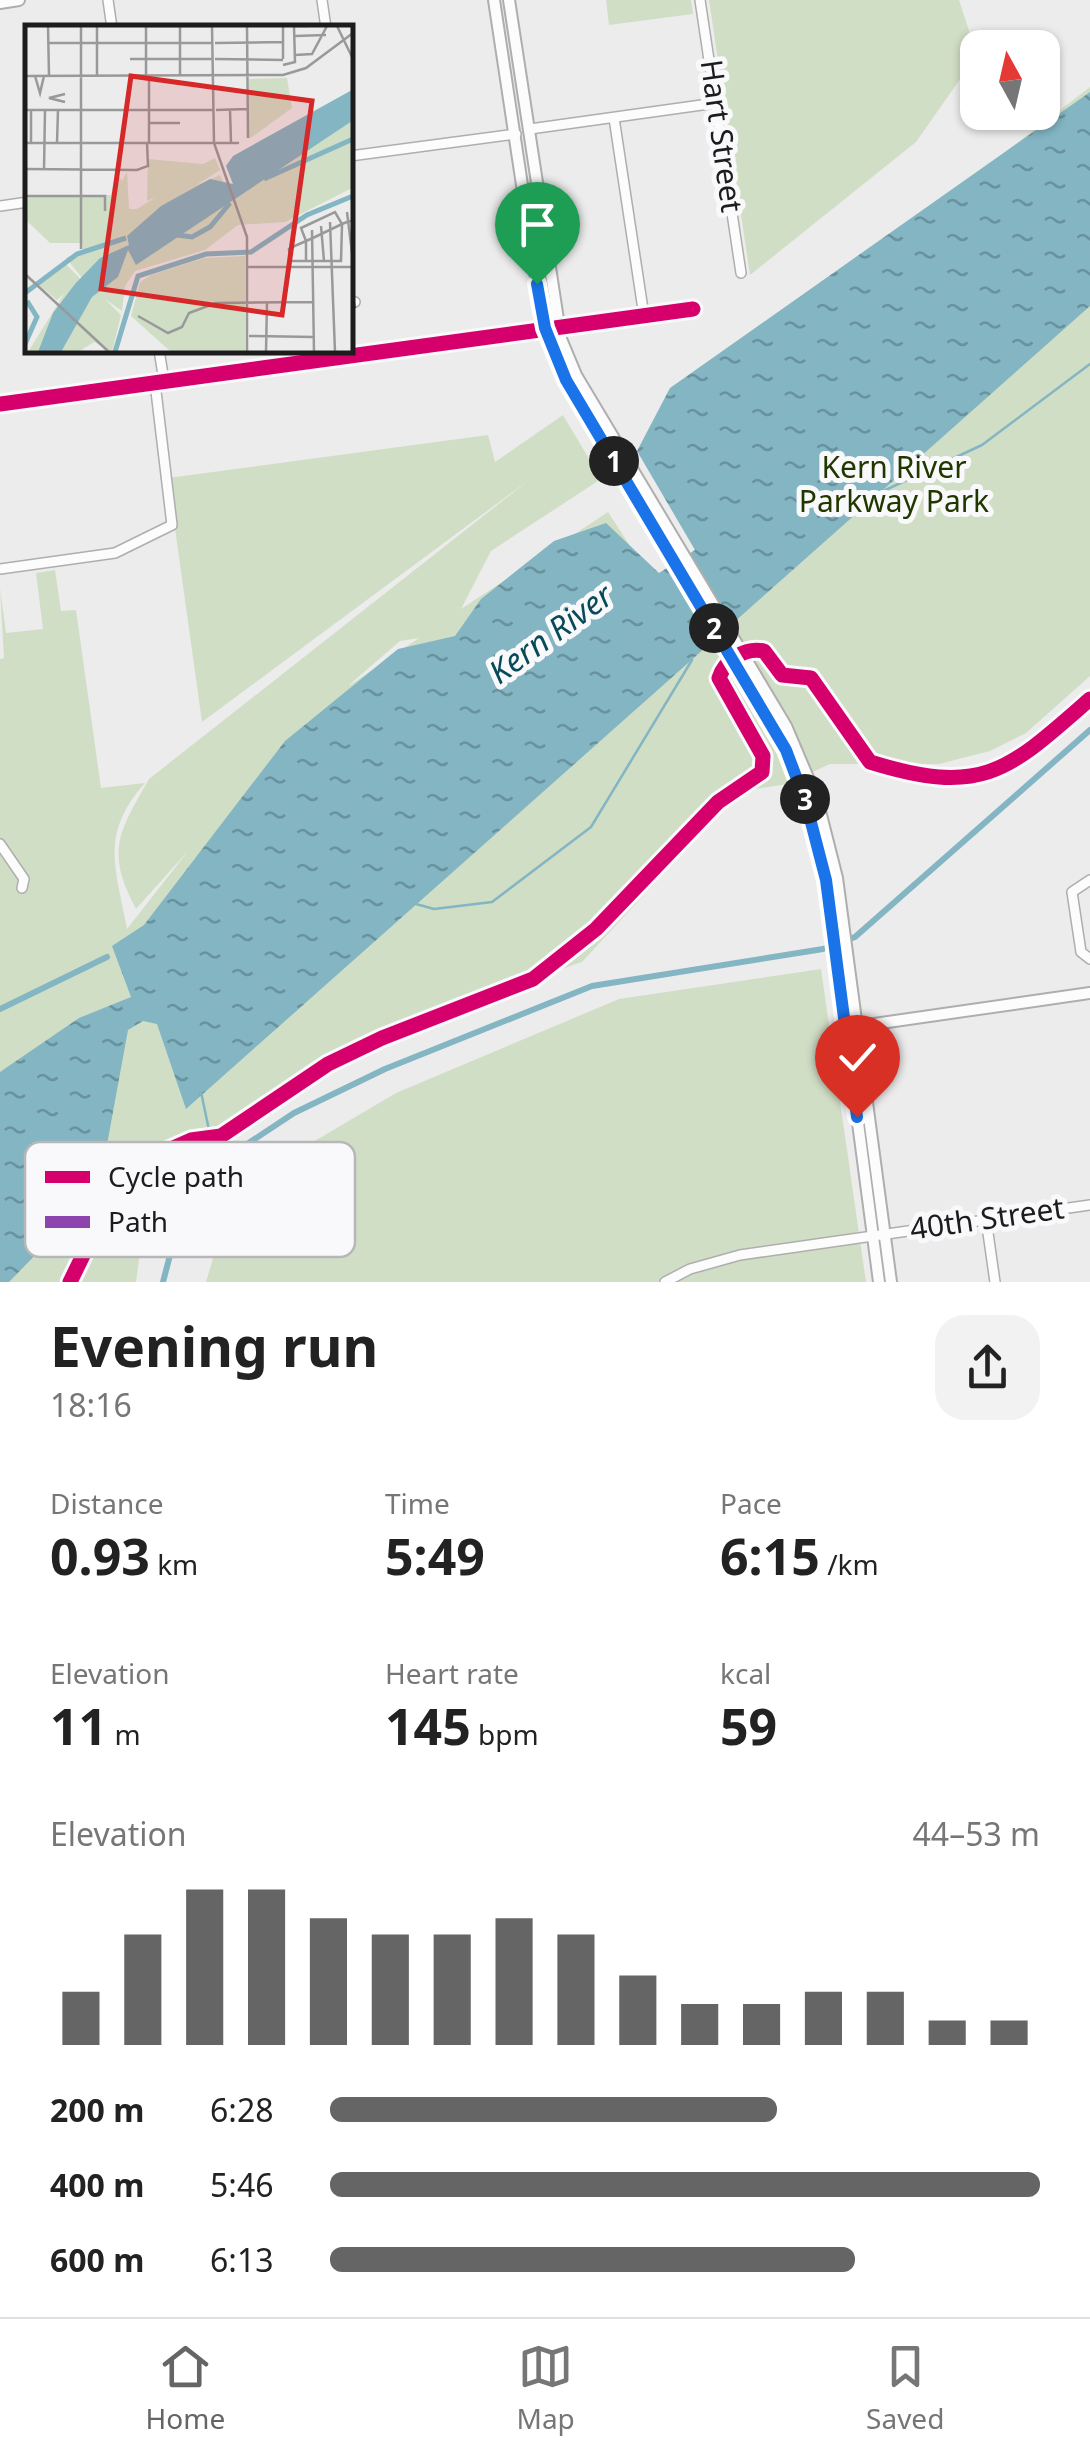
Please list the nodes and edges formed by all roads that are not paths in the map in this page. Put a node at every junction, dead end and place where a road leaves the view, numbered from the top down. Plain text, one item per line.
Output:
1 (19, 0) edge
2 (108, 0) edge
3 (322, 0) edge
4 (494, 0) edge
5 (508, 0) edge
6 (700, 0) edge
7 (0, 3) edge
8 (112, 25) edge
9 (326, 25) edge
10 (716, 103) junction
11 (512, 111) junction
12 (614, 118) junction
13 (530, 129) junction
14 (516, 134) junction
15 (352, 156) edge
16 (534, 163) junction
17 (25, 202) edge
18 (0, 206) edge
19 (741, 273) dead end
20 (694, 309) dead end
21 (644, 316) junction
22 (558, 326) junction
23 (545, 328) junction
24 (160, 352) edge
25 (159, 382) junction
26 (0, 404) edge
27 (0, 569) edge
28 (0, 844) edge
29 (1090, 880) edge
30 (22, 888) dead end
31 (838, 929) junction
32 (1087, 958) edge
33 (1090, 993) edge
34 (851, 1028) junction
35 (1090, 1206) edge
36 (986, 1220) junction
37 (878, 1234) junction
38 (664, 1282) edge
39 (879, 1282) edge
40 (891, 1282) edge
41 (995, 1282) edge

1 - 7 main road
2 - 8 street
3 - 9 street
4 - 11 main road
5 - 13 main road
6 - 10 street, Hart Street
10 - 12 street
10 - 19 street, Hart Street
11 - 13 main road
11 - 14 main road
12 - 13 street
12 - 21 street
13 - 16 main road
14 - 15 street
14 - 16 main road
14 - 23 main road
16 - 22 main road
17 - 18 street
20 - 21 street
21 - 22 street
22 - 23 street
22 - 31 main road
23 - 25 street
23 - 31 main road
24 - 25 street
25 - 26 street
25 - 27 street
28 - 30 street
29 - 32 street
31 - 34 main road
33 - 34 main road
34 - 37 main road
35 - 36 street, 40th Street
36 - 37 street, 40th Street
36 - 41 street
37 - 38 street, 40th Street
37 - 39 main road
37 - 40 main road

